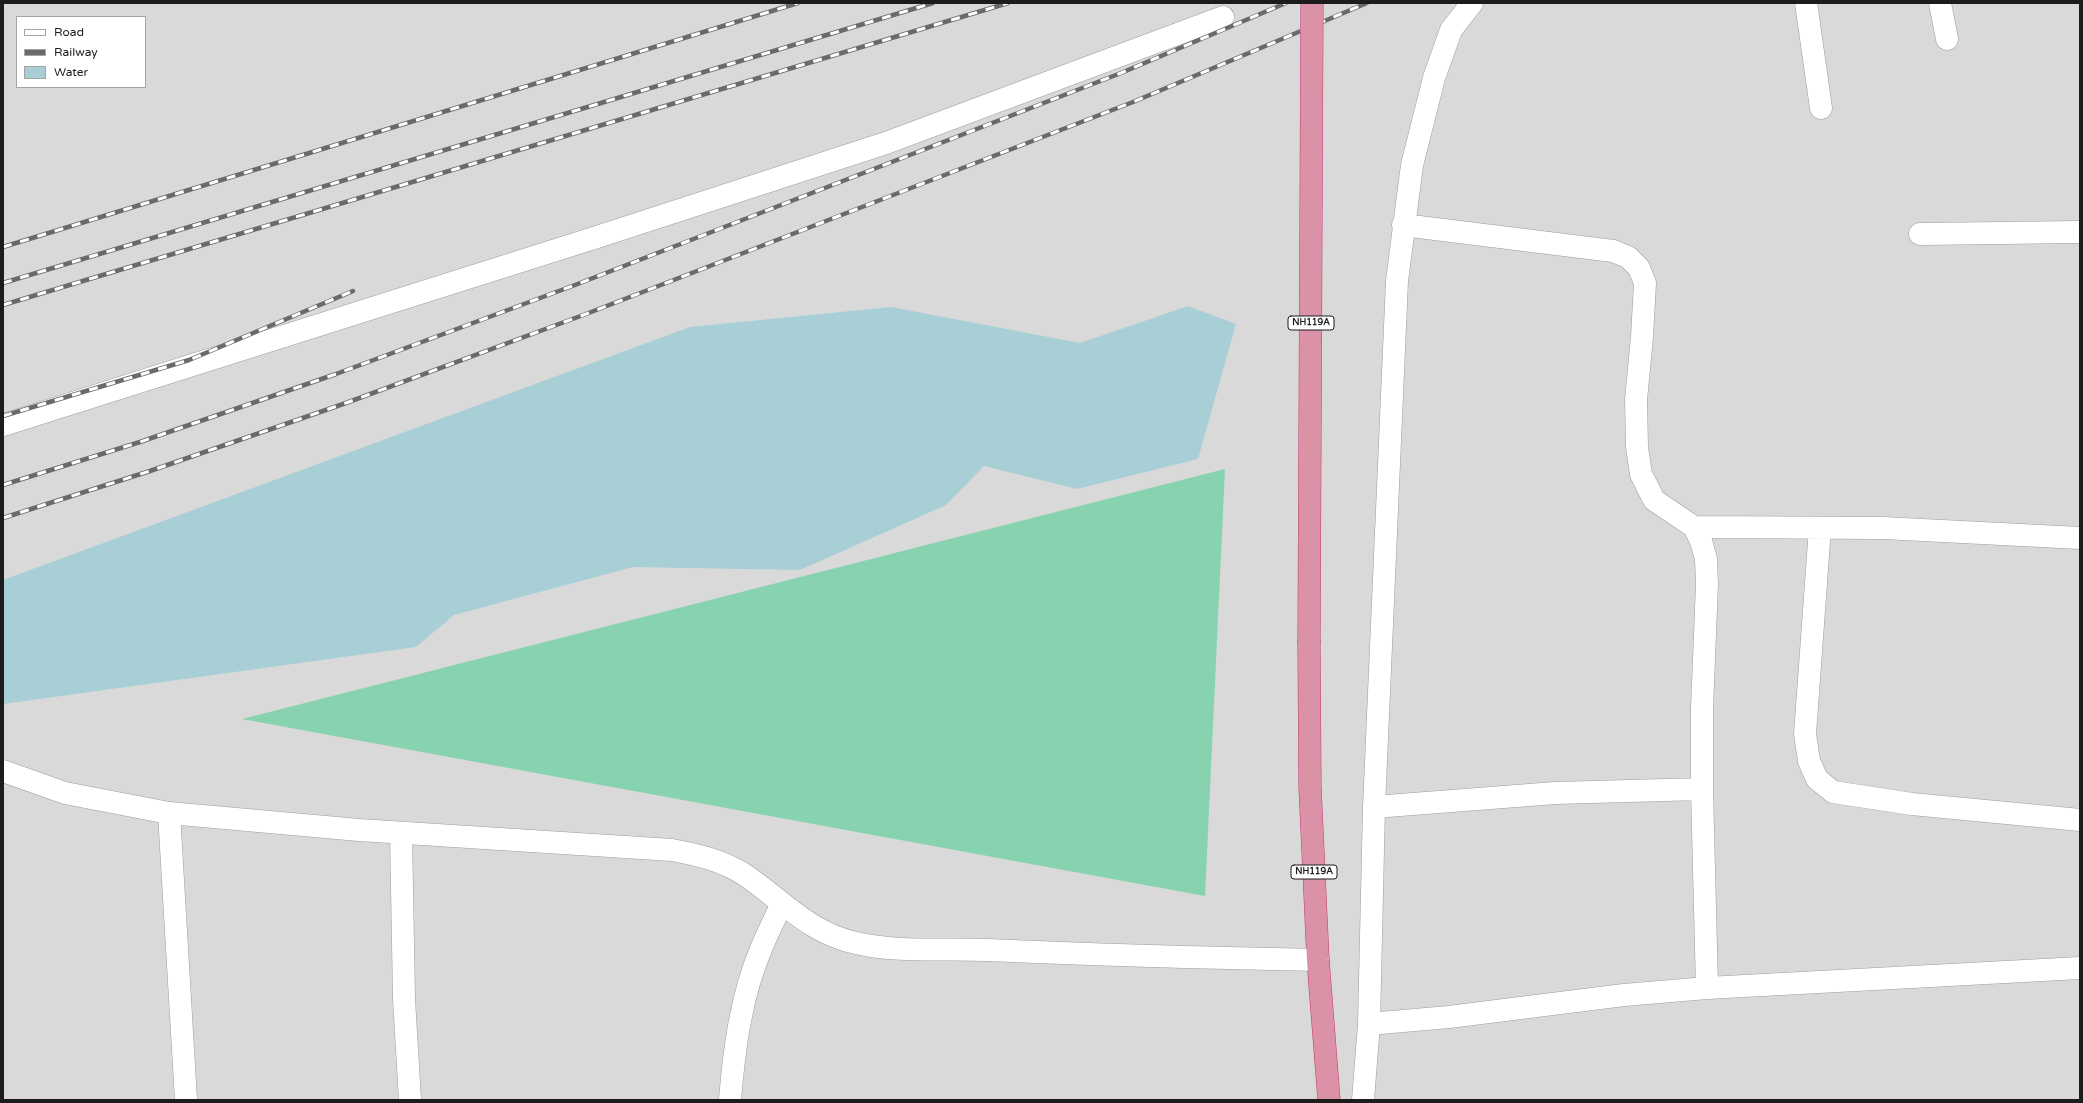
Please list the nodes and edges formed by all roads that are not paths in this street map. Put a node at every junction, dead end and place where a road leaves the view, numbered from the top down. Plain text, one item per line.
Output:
1 (1312, 3) edge
2 (1472, 3) edge
3 (1806, 3) edge
4 (1940, 3) edge
5 (1223, 17) dead end
6 (1947, 39) dead end
7 (1821, 108) dead end
8 (1403, 225) junction
9 (2080, 232) edge
10 (1920, 234) dead end
11 (3, 425) edge
12 (1694, 527) junction
13 (1820, 528) junction
14 (2080, 538) edge
15 (3, 771) edge
16 (1702, 789) junction
17 (1374, 807) junction
18 (169, 814) junction
19 (2080, 820) edge
20 (401, 833) junction
21 (782, 904) junction
22 (1318, 960) junction
23 (2080, 968) edge
24 (1707, 988) junction
25 (1369, 1024) junction
26 (186, 1100) edge
27 (410, 1100) edge
28 (730, 1100) edge
29 (1329, 1100) edge
30 (1363, 1100) edge

1 - 22 highway, NH119A, bridge
2 - 8 street
3 - 7 street
4 - 6 street
5 - 11 street
8 - 12 street
8 - 17 street
9 - 10 street
12 - 13 street
12 - 16 street
13 - 14 street
13 - 19 street
15 - 18 street
16 - 17 street
16 - 24 street
17 - 25 street
18 - 20 street
18 - 26 street
20 - 21 street
20 - 27 street
21 - 22 street
21 - 28 street
22 - 29 highway, NH119A
23 - 24 street
24 - 25 street
25 - 30 street

